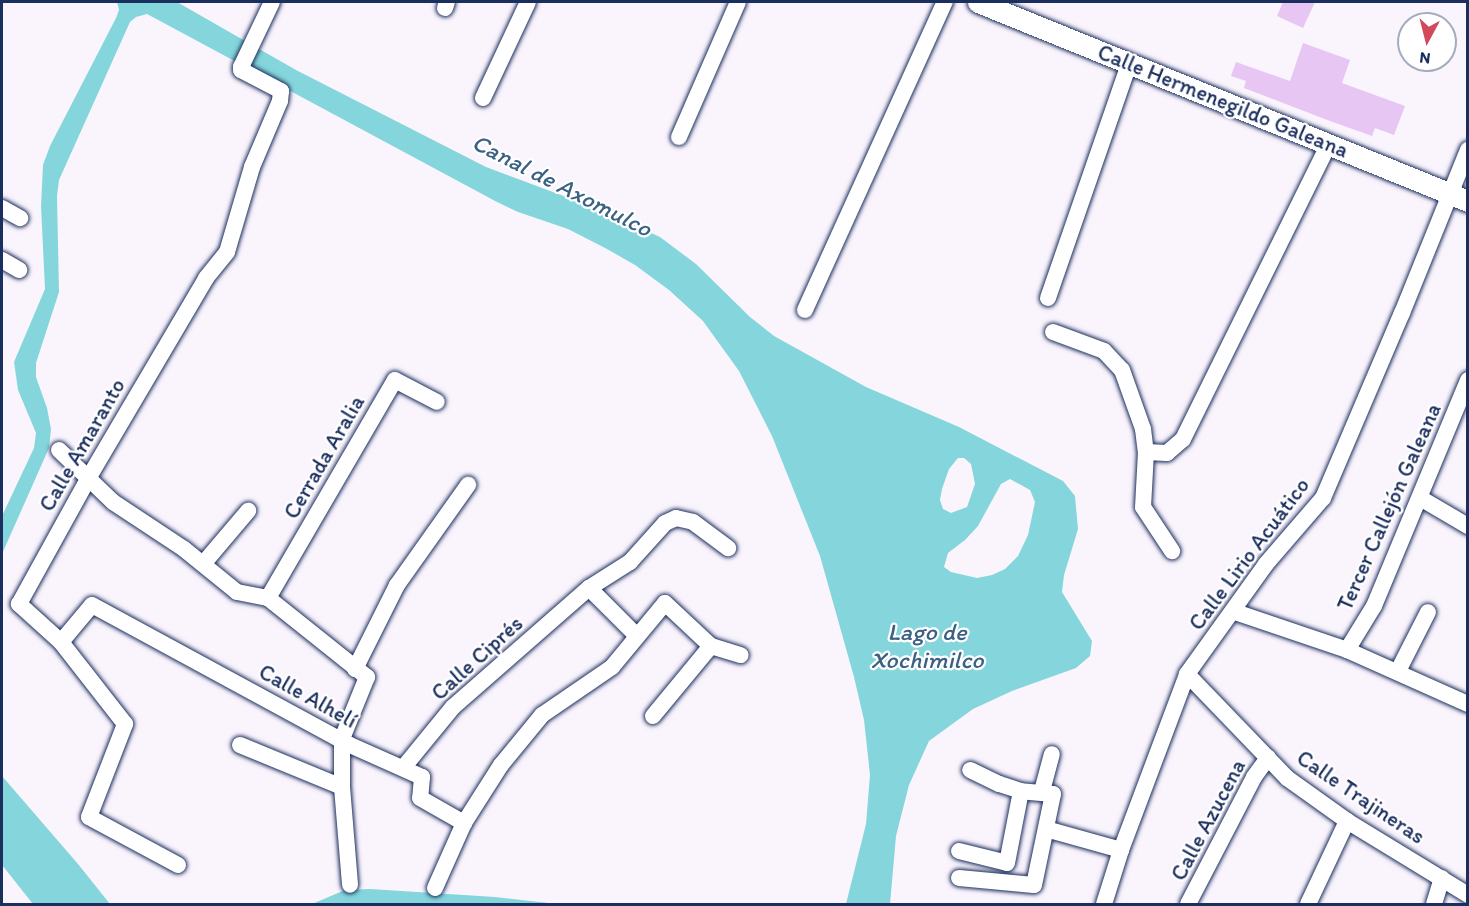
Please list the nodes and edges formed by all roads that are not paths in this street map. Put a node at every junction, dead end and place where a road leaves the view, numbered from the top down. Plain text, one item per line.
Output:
1 (272, 2) edge
2 (528, 2) edge
3 (738, 2) edge
4 (945, 2) edge
5 (988, 3) edge
6 (1129, 64) junction
7 (483, 99) dead end
8 (679, 137) dead end
9 (1329, 144) junction
10 (1467, 150) edge
11 (1459, 197) edge
12 (2, 208) edge
13 (20, 218) dead end
14 (2, 260) edge
15 (19, 270) dead end
16 (1048, 298) dead end
17 (805, 310) dead end
18 (1053, 332) dead end
19 (1467, 380) edge
20 (437, 402) dead end
21 (59, 450) dead end
22 (1146, 452) junction
23 (89, 477) junction
24 (468, 485) dead end
25 (1420, 498) junction
26 (248, 511) dead end
27 (1467, 525) edge
28 (728, 548) dead end
29 (1172, 551) dead end
30 (203, 564) junction
31 (589, 588) junction
32 (268, 598) junction
33 (1235, 612) junction
34 (1428, 612) dead end
35 (637, 636) junction
36 (61, 642) junction
37 (711, 646) junction
38 (1347, 650) junction
39 (741, 655) dead end
40 (355, 669) junction
41 (1398, 671) junction
42 (1187, 674) junction
43 (1467, 704) edge
44 (653, 716) dead end
45 (342, 739) junction
46 (240, 745) dead end
47 (1052, 754) dead end
48 (1268, 758) junction
49 (403, 768) junction
50 (970, 770) dead end
51 (342, 787) junction
52 (1021, 791) junction
53 (1042, 791) junction
54 (1347, 821) junction
55 (464, 823) junction
56 (1046, 829) junction
57 (1121, 849) junction
58 (959, 851) dead end
59 (178, 865) dead end
60 (959, 878) dead end
61 (1442, 878) junction
62 (350, 885) dead end
63 (435, 888) dead end
64 (1467, 895) edge
65 (1104, 904) edge
66 (1188, 904) edge
67 (1308, 904) edge
68 (1434, 904) edge

1 - 23 street, Calle Amaranto
2 - 7 street
3 - 8 street
4 - 17 street
5 - 6 street, Calle Hermenegildo Galeana
6 - 9 street, Calle Hermenegildo Galeana
6 - 16 street
9 - 11 street, Calle Hermenegildo Galeana
9 - 22 street
10 - 11 street, Calle Lirio Acuático
11 - 33 street, Calle Lirio Acuático
12 - 13 street
14 - 15 street
18 - 22 street
19 - 25 street, Tercer Callejón Galeana
20 - 32 street, Cerrada Aralia
21 - 23 street
22 - 29 street
23 - 30 street
23 - 36 street, Calle Amaranto
24 - 40 street
25 - 27 street
25 - 38 street, Tercer Callejón Galeana
26 - 30 street
28 - 31 street, Calle Ciprés
30 - 32 street
31 - 35 street
31 - 49 street, Calle Ciprés
32 - 40 street
33 - 38 street
33 - 42 street, Calle Lirio Acuático
34 - 41 street
35 - 37 street
35 - 55 street
36 - 45 street, Calle Alhelí
36 - 59 street, Calle Amaranto
37 - 39 street
37 - 44 street
38 - 41 street
40 - 45 street
41 - 43 street
42 - 48 street, Calle Trajineras
42 - 57 street, Calle Lirio Acuático
45 - 49 street, Calle Alhelí
45 - 51 street
46 - 51 street
47 - 53 street
48 - 54 street, Calle Trajineras
48 - 66 street, Calle Azucena
49 - 55 street, Calle Alhelí
50 - 52 street
51 - 62 street
52 - 53 street
52 - 58 street
53 - 56 street
54 - 61 street, Calle Trajineras
54 - 67 street
55 - 63 street
56 - 57 street
56 - 60 street
57 - 65 street, Calle Lirio Acuático
61 - 64 street, Calle Trajineras
61 - 68 street

